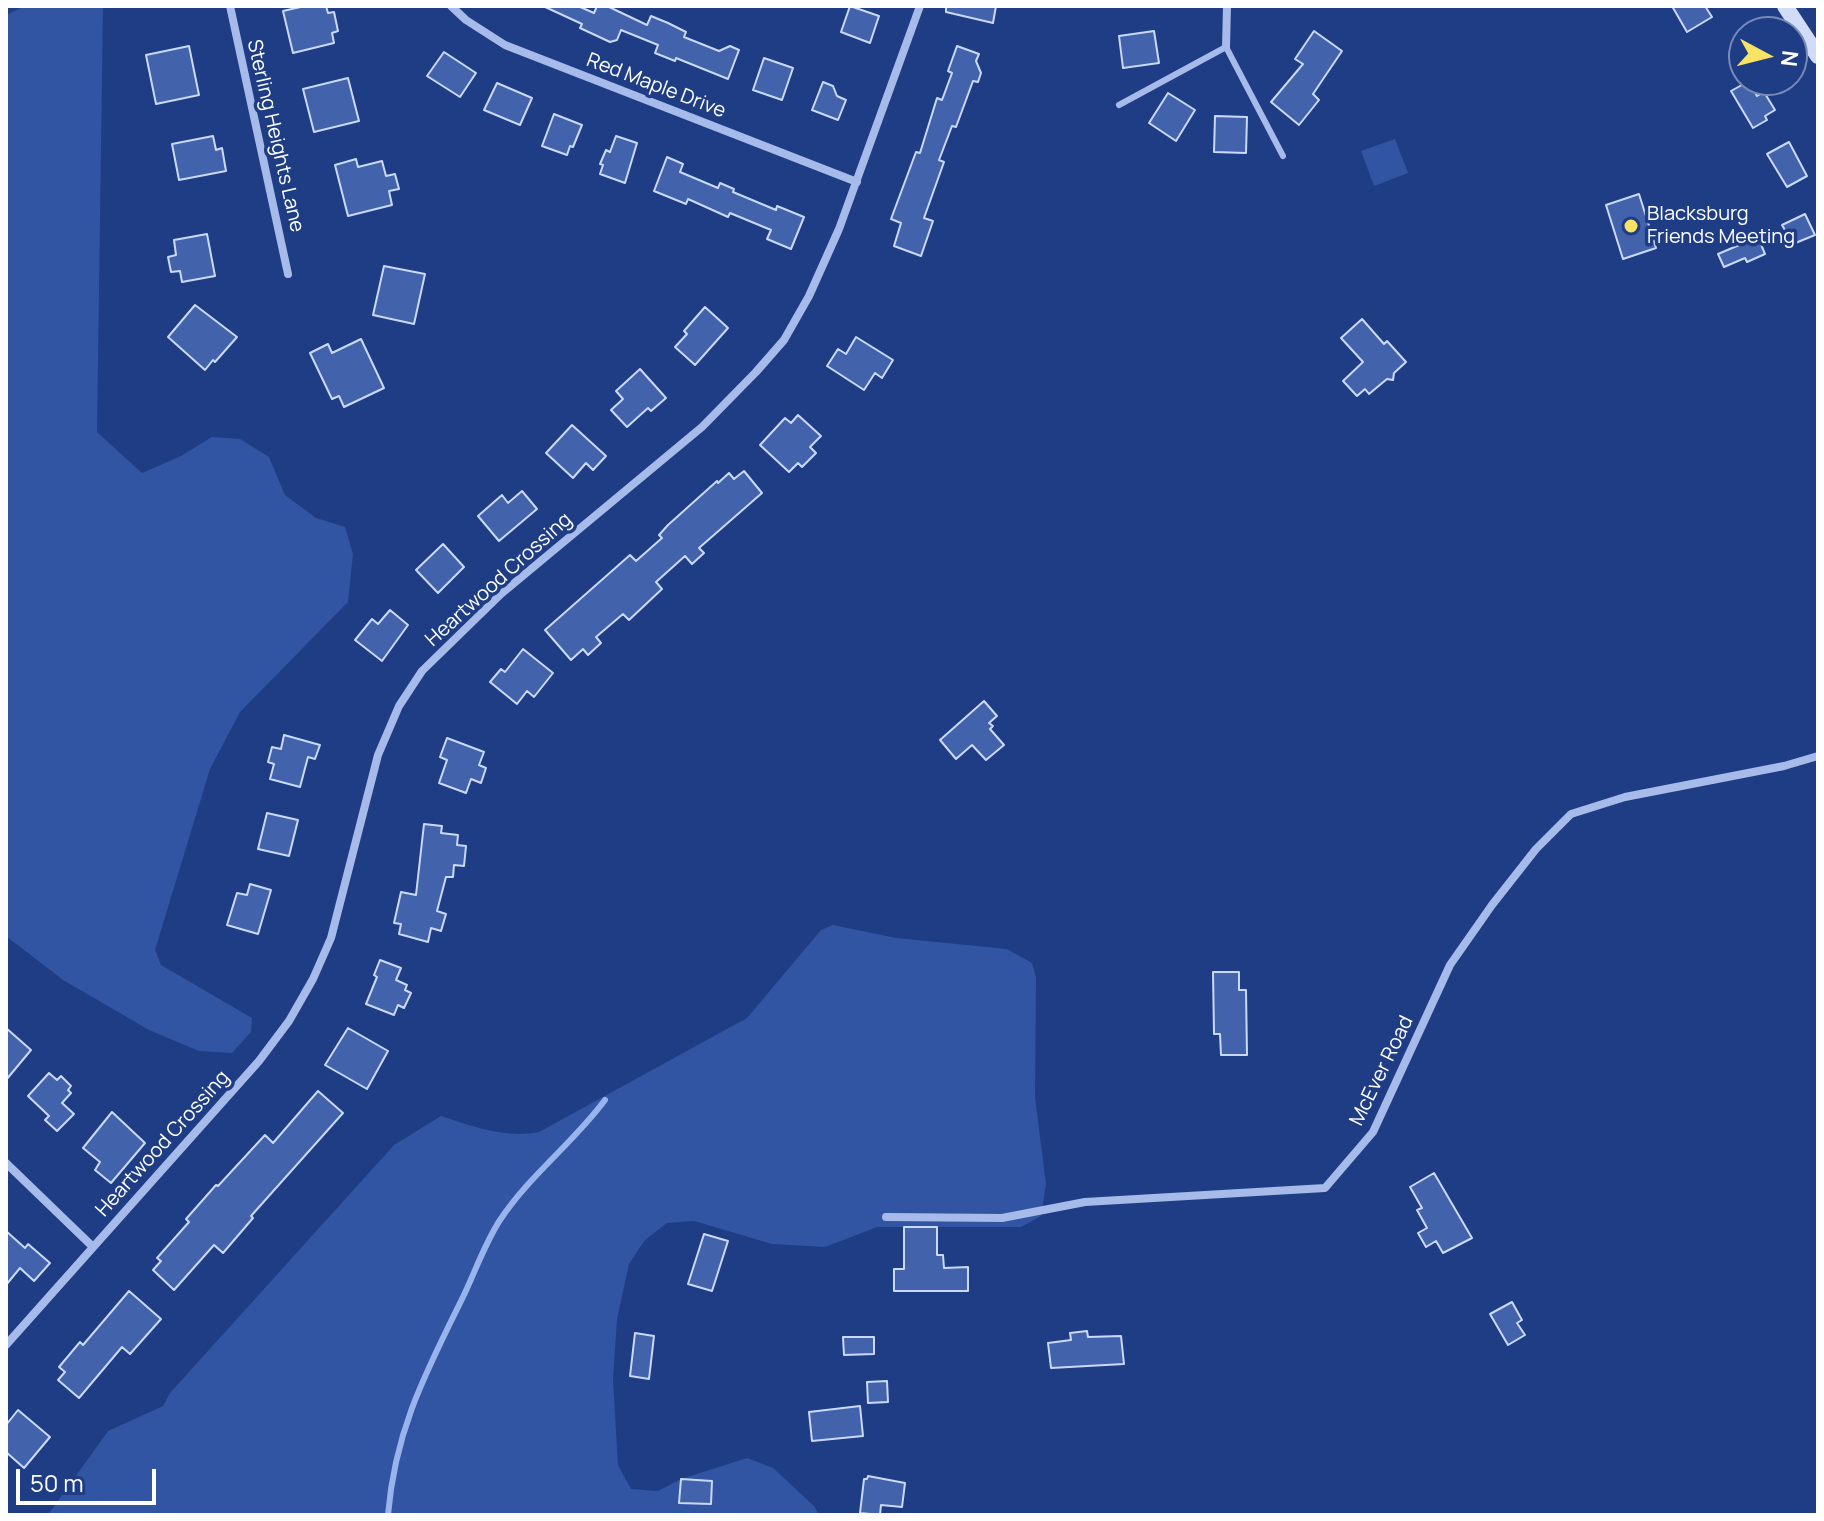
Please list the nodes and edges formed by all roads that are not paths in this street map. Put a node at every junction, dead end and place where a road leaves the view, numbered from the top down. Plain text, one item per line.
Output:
1 (230, 6) edge
2 (451, 6) edge
3 (920, 6) edge
4 (1227, 6) edge
5 (1785, 6) edge
6 (1226, 47) junction
7 (1818, 56) edge
8 (1119, 105) dead end
9 (1283, 156) dead end
10 (857, 182) junction
11 (288, 274) dead end
12 (1818, 756) edge
13 (6, 1163) edge
14 (886, 1217) dead end
15 (92, 1246) junction
16 (6, 1345) edge

1 - 11 street, Sterling Heights Lane
2 - 10 street, Red Maple Drive
3 - 10 street, Heartwood Crossing
4 - 6 street
5 - 7 street
6 - 8 lane
6 - 9 lane
10 - 15 street, Heartwood Crossing
12 - 14 street, McEver Road
13 - 15 street
15 - 16 street, Heartwood Crossing

